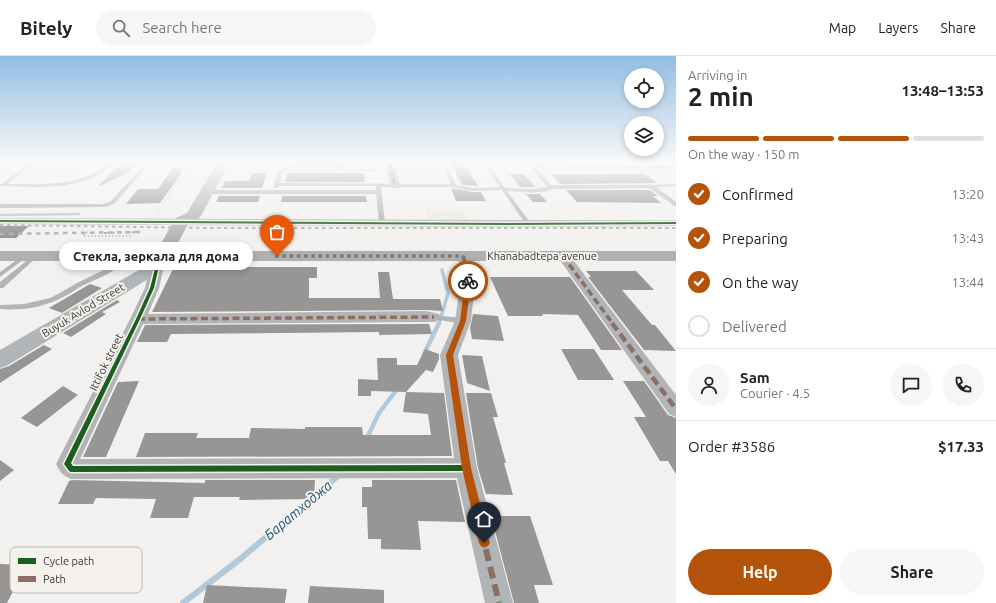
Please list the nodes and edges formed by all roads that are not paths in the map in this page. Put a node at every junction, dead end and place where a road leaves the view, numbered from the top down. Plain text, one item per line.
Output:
1 (125, 189) edge
2 (196, 189) edge
3 (209, 189) edge
4 (275, 189) edge
5 (378, 189) edge
6 (460, 189) edge
7 (504, 189) junction
8 (550, 189) edge
9 (654, 189) edge
10 (207, 192) junction
11 (275, 192) junction
12 (378, 192) junction
13 (676, 205) edge
14 (0, 206) edge
15 (0, 221) edge
16 (182, 221) junction
17 (382, 223) junction
18 (676, 223) edge
19 (529, 225) junction
20 (0, 245) edge
21 (676, 246) edge
22 (0, 256) edge
23 (30, 256) junction
24 (127, 256) junction
25 (163, 256) junction
26 (463, 256) junction
27 (563, 256) junction
28 (676, 256) edge
29 (0, 275) edge
30 (0, 286) edge
31 (0, 307) edge
32 (138, 318) junction
33 (447, 319) junction
34 (0, 360) edge
35 (676, 409) edge
36 (466, 468) junction
37 (499, 603) edge

1 - 14 lane
2 - 16 main road
3 - 10 main road
4 - 11 lane
5 - 12 lane
6 - 7 lane
7 - 8 lane
7 - 19 lane
9 - 13 lane
10 - 11 lane
10 - 16 main road
11 - 12 lane
12 - 17 lane
15 - 16 street
16 - 17 street
16 - 25 main road
17 - 19 street
18 - 19 street
20 - 25 highway, Khanabadtepa avenue
21 - 25 highway, Khanabadtepa avenue
22 - 23 highway, Khanabadtepa avenue
23 - 24 highway, Khanabadtepa avenue
23 - 29 lane
23 - 30 lane
24 - 25 highway, Khanabadtepa avenue
24 - 31 lane
25 - 26 highway, Khanabadtepa avenue
25 - 32 street, Ittifok street
25 - 34 street, Buyuk Avlod Street
26 - 27 highway, Khanabadtepa avenue
26 - 33 street
27 - 28 highway, Khanabadtepa avenue
27 - 35 street
32 - 33 street
32 - 36 street, Ittifok street
33 - 36 street
36 - 37 street

